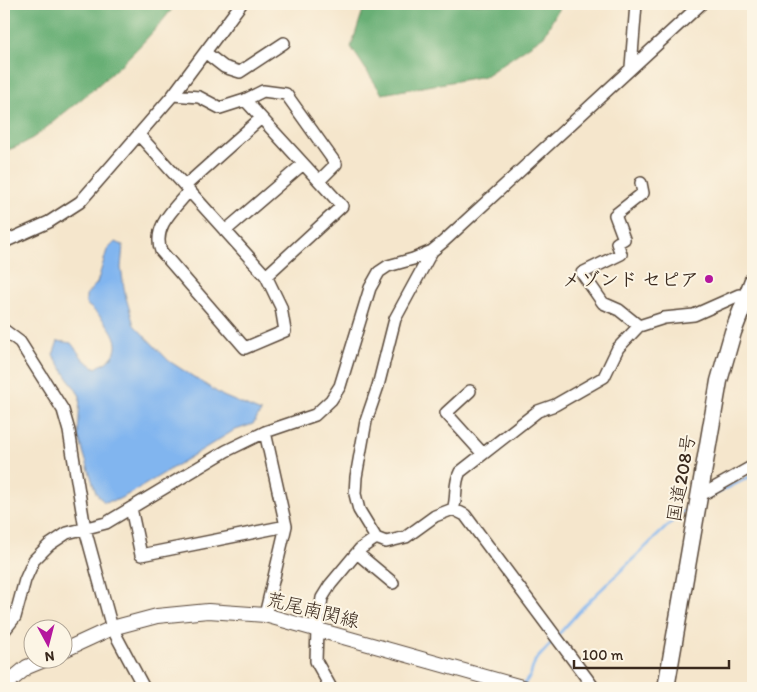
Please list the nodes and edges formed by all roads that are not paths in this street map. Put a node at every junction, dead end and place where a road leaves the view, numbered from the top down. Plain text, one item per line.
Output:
1 (241, 4) edge
2 (636, 4) edge
3 (701, 4) edge
4 (284, 43) dead end
5 (206, 53) junction
6 (631, 67) junction
7 (173, 95) junction
8 (245, 100) junction
9 (261, 118) junction
10 (139, 135) junction
11 (303, 164) junction
12 (319, 181) junction
13 (641, 183) dead end
14 (187, 189) junction
15 (225, 231) junction
16 (4, 242) edge
17 (432, 250) junction
18 (266, 276) junction
19 (753, 280) edge
20 (746, 297) junction
21 (639, 326) junction
22 (4, 330) edge
23 (470, 391) dead end
24 (264, 432) junction
25 (483, 454) junction
26 (753, 466) edge
27 (698, 495) junction
28 (130, 508) junction
29 (453, 509) junction
30 (286, 526) junction
31 (85, 529) junction
32 (376, 538) junction
33 (357, 553) junction
34 (393, 583) dead end
35 (265, 615) junction
36 (112, 628) junction
37 (317, 629) junction
38 (4, 631) edge
39 (72, 646) edge
40 (24, 670) edge
41 (4, 686) edge
42 (144, 688) edge
43 (332, 688) edge
44 (525, 688) edge
45 (594, 688) edge
46 (666, 688) edge

1 - 5 street
2 - 6 street
3 - 6 street
4 - 5 street
5 - 7 street
6 - 17 street
7 - 8 street
7 - 10 street
8 - 9 street
8 - 12 street
9 - 11 street
9 - 14 street
10 - 14 street
10 - 16 street
11 - 12 street
11 - 15 street
12 - 18 street
13 - 21 street
14 - 15 street
14 - 18 street
15 - 18 street
17 - 24 street
17 - 32 street
19 - 20 highway, 国道208号
20 - 21 street
20 - 27 highway, 国道208号
21 - 25 street
22 - 31 street
23 - 25 street
24 - 28 street
24 - 30 street
25 - 29 street
26 - 27 street
27 - 46 highway, 国道208号
28 - 30 street
28 - 31 street
29 - 32 street
29 - 45 street
30 - 35 street
31 - 36 street
31 - 38 street
32 - 33 street
33 - 34 street
33 - 37 street
35 - 36 main road, 荒尾南関線
35 - 37 main road, 荒尾南関線
36 - 39 main road, 荒尾南関線
36 - 42 street
37 - 43 street
37 - 44 main road, 荒尾南関線
40 - 41 main road

